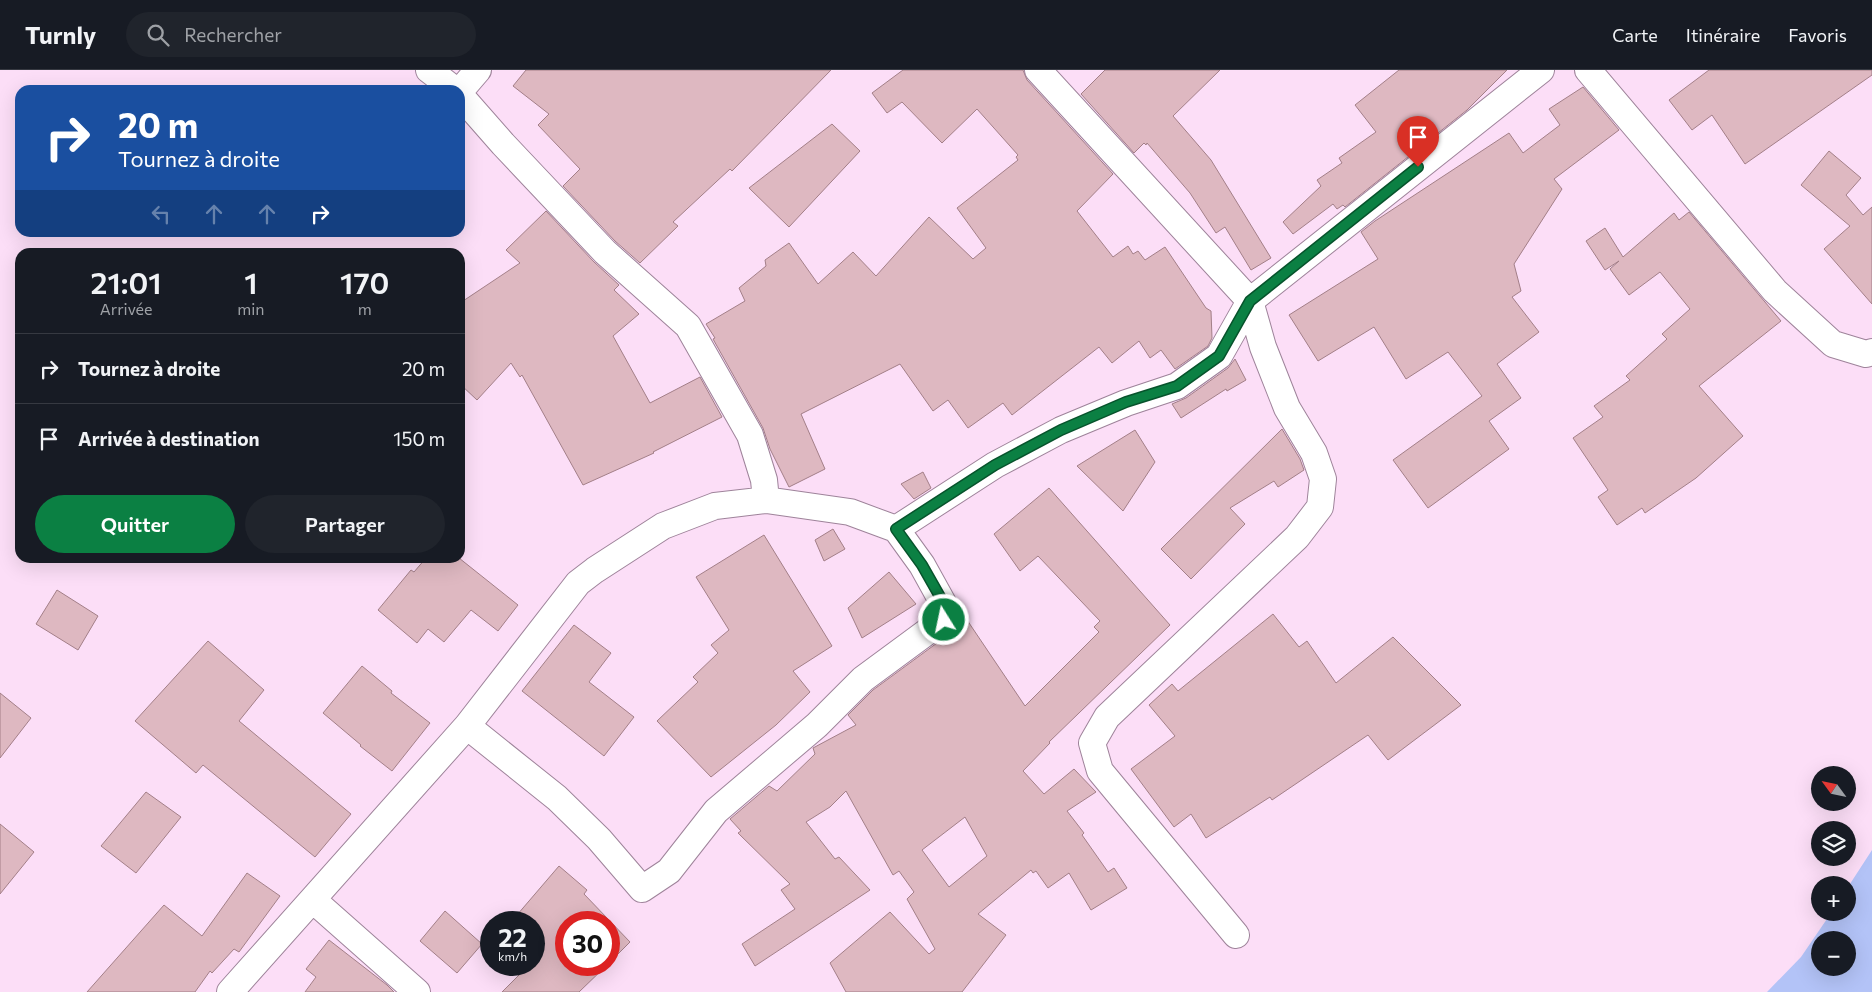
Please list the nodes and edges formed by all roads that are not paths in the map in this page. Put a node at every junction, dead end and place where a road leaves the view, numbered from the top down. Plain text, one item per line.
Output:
1 (429, 70) edge
2 (478, 70) edge
3 (1038, 70) edge
4 (1541, 70) edge
5 (1588, 70) edge
6 (448, 85) edge
7 (465, 87) edge
8 (465, 99) edge
9 (1250, 301) junction
10 (1872, 352) edge
11 (766, 500) junction
12 (896, 529) junction
13 (467, 726) junction
14 (313, 900) junction
15 (1236, 935) dead end
16 (230, 992) edge
17 (417, 992) edge

1 - 6 street
2 - 7 street
3 - 9 street
4 - 9 street
5 - 10 street
8 - 11 street
9 - 12 street
9 - 15 street
11 - 12 street
11 - 13 street
12 - 13 street
13 - 14 street
14 - 16 street
14 - 17 street

